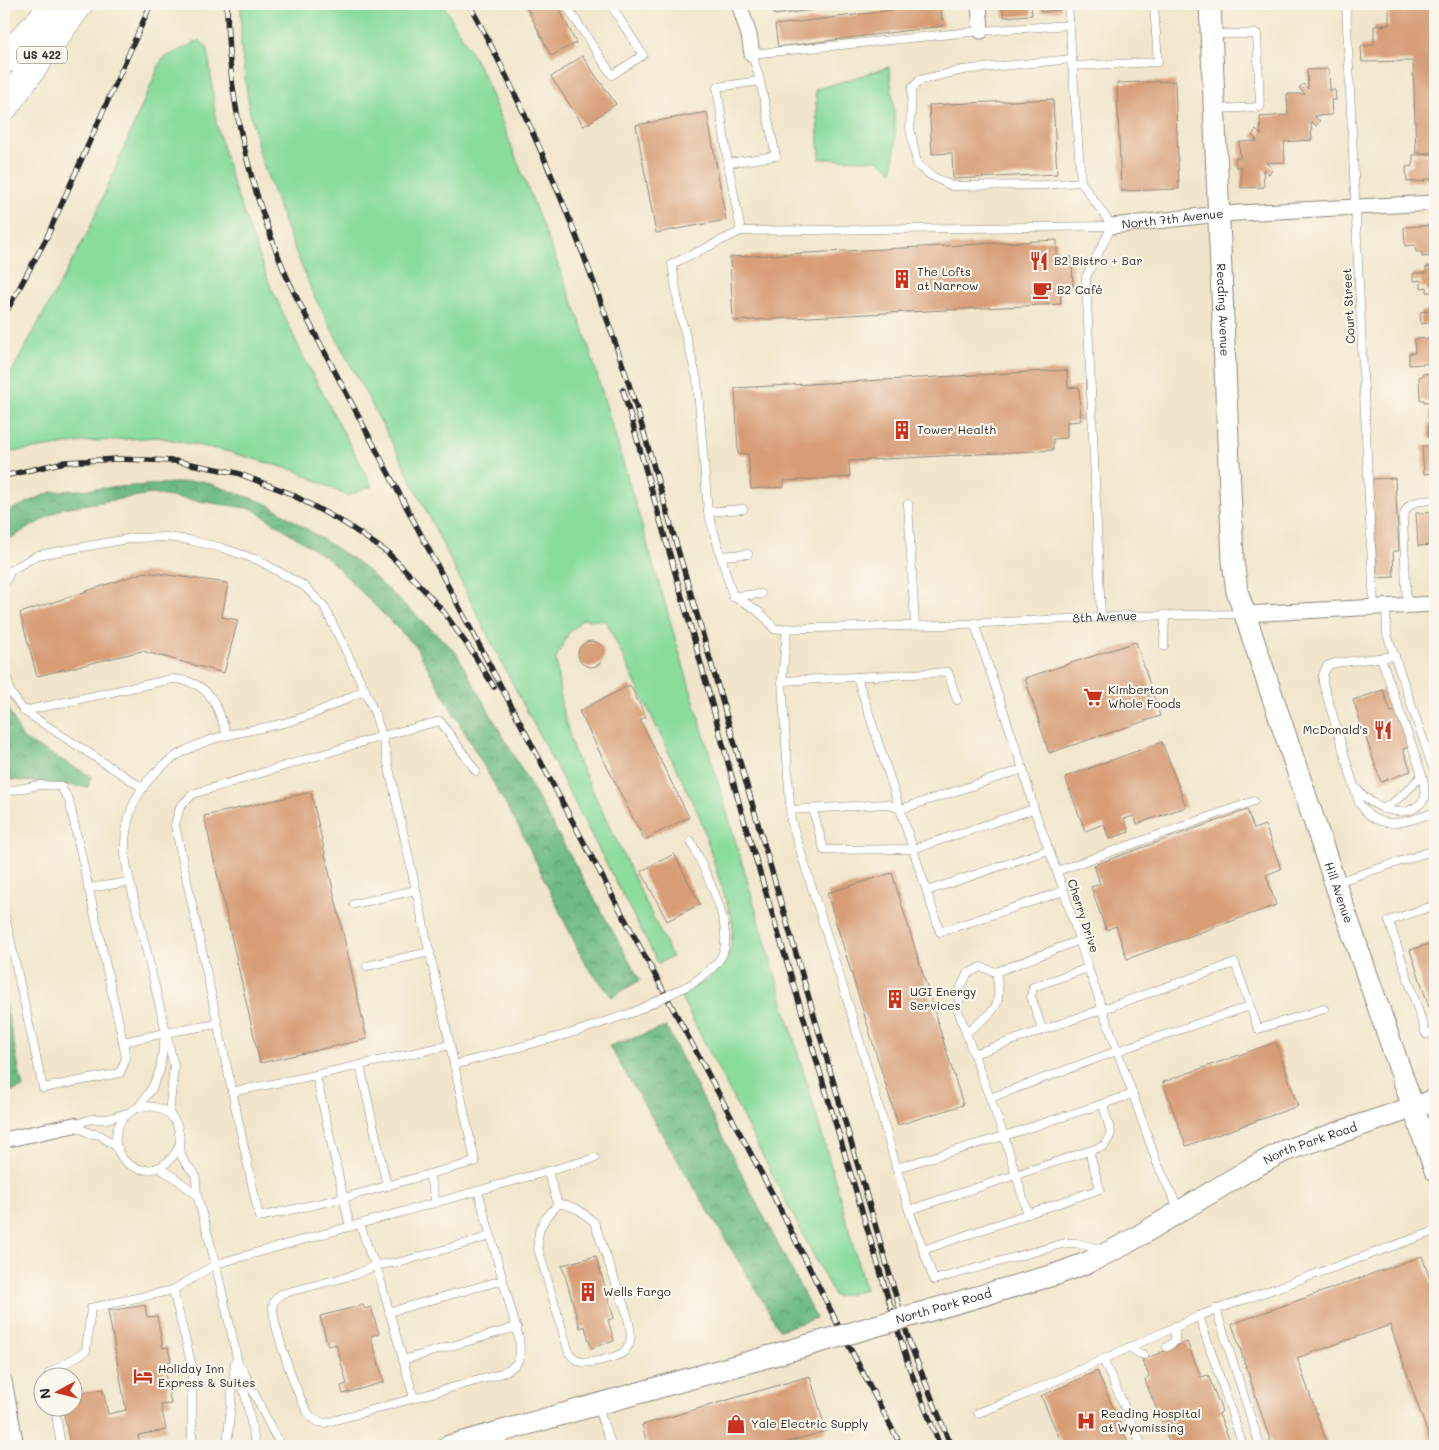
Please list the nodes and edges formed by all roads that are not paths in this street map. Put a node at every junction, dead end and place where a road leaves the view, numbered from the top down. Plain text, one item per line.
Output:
1 (56, 4) edge
2 (79, 4) edge
3 (565, 4) edge
4 (610, 4) edge
5 (739, 4) edge
6 (978, 4) edge
7 (1068, 4) edge
8 (1210, 4) edge
9 (1346, 4) edge
10 (1154, 6) dead end
11 (1070, 25) junction
12 (980, 31) junction
13 (1211, 34) junction
14 (752, 54) junction
15 (4, 60) edge
16 (1072, 63) junction
17 (4, 78) edge
18 (760, 80) junction
19 (4, 107) edge
20 (1214, 109) junction
21 (728, 163) junction
22 (1081, 182) junction
23 (1435, 203) edge
24 (1355, 208) junction
25 (1219, 214) junction
26 (1112, 226) junction
27 (741, 231) junction
28 (1435, 500) edge
29 (908, 504) dead end
30 (743, 509) dead end
31 (708, 512) junction
32 (748, 554) dead end
33 (721, 556) junction
34 (4, 585) edge
35 (761, 594) dead end
36 (733, 597) junction
37 (1435, 604) edge
38 (1407, 606) junction
39 (1380, 607) junction
40 (1245, 614) junction
41 (1165, 615) junction
42 (1101, 617) junction
43 (974, 623) junction
44 (915, 626) junction
45 (787, 628) junction
46 (1164, 646) dead end
47 (1395, 656) junction
48 (1381, 658) junction
49 (4, 661) edge
50 (857, 677) junction
51 (782, 682) junction
52 (365, 690) junction
53 (957, 700) dead end
54 (24, 711) junction
55 (228, 735) junction
56 (382, 736) junction
57 (1023, 768) junction
58 (476, 771) dead end
59 (1435, 774) edge
60 (1422, 775) junction
61 (1353, 784) junction
62 (143, 788) junction
63 (4, 792) edge
64 (1254, 801) dead end
65 (901, 809) junction
66 (1383, 809) junction
67 (790, 810) junction
68 (813, 810) junction
69 (1034, 810) junction
70 (1435, 812) edge
71 (691, 841) dead end
72 (913, 849) junction
73 (1048, 850) junction
74 (1435, 850) edge
75 (1057, 871) junction
76 (130, 882) junction
77 (1335, 882) junction
78 (88, 888) junction
79 (416, 890) junction
80 (928, 891) junction
81 (1064, 891) junction
82 (354, 904) dead end
83 (1435, 905) edge
84 (4, 911) edge
85 (1080, 940) junction
86 (430, 952) junction
87 (367, 966) dead end
88 (1088, 968) junction
89 (996, 972) junction
90 (1250, 1006) junction
91 (1103, 1009) junction
92 (1324, 1009) dead end
93 (217, 1024) junction
94 (1042, 1029) junction
95 (1435, 1032) edge
96 (165, 1033) junction
97 (966, 1033) junction
98 (123, 1042) junction
99 (450, 1045) junction
100 (1117, 1051) junction
101 (974, 1054) junction
102 (360, 1065) junction
103 (454, 1065) junction
104 (316, 1075) junction
105 (232, 1092) junction
106 (1133, 1094) junction
107 (990, 1098) junction
108 (1435, 1100) edge
109 (1103, 1104) junction
110 (1413, 1107) junction
111 (138, 1108) junction
112 (130, 1112) junction
113 (169, 1114) junction
114 (74, 1125) junction
115 (1004, 1136) junction
116 (4, 1140) edge
117 (180, 1144) junction
118 (118, 1148) junction
119 (1089, 1151) junction
120 (595, 1158) dead end
121 (159, 1168) junction
122 (896, 1168) junction
123 (1435, 1170) edge
124 (548, 1172) junction
125 (429, 1174) junction
126 (1016, 1175) junction
127 (387, 1186) junction
128 (478, 1191) junction
129 (197, 1195) junction
130 (344, 1198) junction
131 (436, 1203) junction
132 (558, 1204) junction
133 (909, 1210) junction
134 (1180, 1211) junction
135 (1028, 1214) junction
136 (360, 1224) junction
137 (350, 1227) junction
138 (1435, 1231) edge
139 (491, 1236) junction
140 (923, 1250) junction
141 (1109, 1251) junction
142 (216, 1264) junction
143 (376, 1265) junction
144 (503, 1280) junction
145 (173, 1290) junction
146 (1216, 1309) junction
147 (389, 1312) junction
148 (1199, 1316) junction
149 (1176, 1326) junction
150 (517, 1327) junction
151 (1130, 1347) junction
152 (1167, 1347) dead end
153 (236, 1355) junction
154 (1144, 1355) dead end
155 (1103, 1359) junction
156 (403, 1360) junction
157 (57, 1368) edge
158 (4, 1381) edge
159 (414, 1398) junction
160 (596, 1404) junction
161 (978, 1414) dead end
162 (57, 1418) edge
163 (16, 1446) edge
164 (61, 1446) edge
165 (192, 1446) edge
166 (227, 1446) edge
167 (256, 1446) edge
168 (282, 1446) edge
169 (449, 1446) edge
170 (612, 1446) edge
171 (1142, 1446) edge
172 (1243, 1446) edge
173 (1260, 1446) edge

1 - 15 highway
1 - 17 highway, US 422
2 - 19 highway, US 422
3 - 4 lane
5 - 14 street
6 - 12 street
7 - 11 lane
8 - 13 street, Reading Avenue
9 - 24 lane, Court Street
10 - 16 lane
11 - 12 lane
11 - 16 lane
12 - 14 lane
13 - 20 street, Reading Avenue
13 - 20 lane
14 - 18 lane
16 - 22 lane
16 - 22 lane
18 - 21 lane
18 - 21 lane
20 - 25 street, Reading Avenue
21 - 27 lane
22 - 26 lane, North 7th Avenue
23 - 24 street, North 7th Avenue
24 - 25 street, North 7th Avenue
24 - 39 lane, Court Street
25 - 26 street, North 7th Avenue
25 - 40 street, Reading Avenue
26 - 27 lane
26 - 42 lane
27 - 31 lane
28 - 38 lane
29 - 44 lane
30 - 31 lane
31 - 33 lane
32 - 33 lane
33 - 36 lane
34 - 52 lane
35 - 36 lane
36 - 45 lane, 8th Avenue
37 - 38 street, 8th Avenue
38 - 39 street, 8th Avenue
39 - 40 street, 8th Avenue
39 - 47 lane, Court Street
40 - 41 lane, 8th Avenue
40 - 77 street, Hill Avenue
41 - 42 lane, 8th Avenue
41 - 46 lane
42 - 43 lane, 8th Avenue
43 - 44 lane, 8th Avenue
43 - 57 lane, Cherry Drive
44 - 45 lane, 8th Avenue
45 - 51 lane
47 - 48 lane
47 - 59 lane, Court Street
48 - 60 lane
48 - 61 lane
49 - 54 lane
50 - 51 lane
50 - 53 lane
50 - 65 lane
51 - 67 lane
52 - 55 lane
52 - 56 lane
54 - 55 lane
54 - 62 lane
55 - 62 lane
56 - 58 lane
56 - 79 lane
56 - 93 lane
57 - 65 lane
57 - 69 lane, Cherry Drive
60 - 66 lane
60 - 66 lane
61 - 66 lane
61 - 70 lane
62 - 76 lane
63 - 78 lane
64 - 75 lane
65 - 68 lane
65 - 72 lane
67 - 68 lane
67 - 122 lane
68 - 72 lane
69 - 72 lane
69 - 73 lane, Cherry Drive
71 - 103 lane, bridge
72 - 80 lane
73 - 75 lane, Cherry Drive
73 - 80 lane
74 - 77 lane
75 - 81 lane, Cherry Drive
76 - 78 lane
76 - 96 lane
77 - 110 street, Hill Avenue
78 - 98 lane
79 - 82 lane
79 - 86 lane
80 - 81 lane
81 - 85 lane, Cherry Drive
83 - 95 lane
84 - 98 lane
85 - 88 lane, Cherry Drive
85 - 89 lane
86 - 87 lane
86 - 99 lane
88 - 91 lane, Cherry Drive
88 - 94 lane
89 - 97 lane
89 - 97 lane
90 - 91 lane
90 - 92 lane
90 - 100 lane
91 - 94 lane
91 - 100 lane, Cherry Drive
93 - 96 lane
93 - 105 lane
94 - 101 lane
96 - 98 lane
96 - 111 lane
96 - 113 lane
97 - 101 lane
99 - 102 lane
99 - 103 lane
100 - 106 lane, Cherry Drive
100 - 107 lane
101 - 107 lane
102 - 104 lane
102 - 127 lane
103 - 125 lane
104 - 105 lane
104 - 130 lane
105 - 130 lane
106 - 109 lane
106 - 134 lane, Cherry Drive
107 - 115 lane
108 - 110 street, North Park Road
109 - 115 lane
109 - 119 lane
110 - 123 street, Hill Avenue
110 - 134 street, North Park Road
111 - 112 lane
111 - 113 lane
112 - 114 lane
112 - 118 lane
113 - 117 lane
114 - 116 street
114 - 118 lane
115 - 122 lane
115 - 126 lane
117 - 121 lane
117 - 129 lane
118 - 121 lane
119 - 126 lane
119 - 135 lane
120 - 124 lane
121 - 129 lane
122 - 133 lane
124 - 128 lane
124 - 132 lane
125 - 127 lane
125 - 131 lane
126 - 133 lane
126 - 135 lane
127 - 130 lane
128 - 131 lane
128 - 139 lane
129 - 142 lane
130 - 137 lane
131 - 136 lane
132 - 132 lane
133 - 140 lane
134 - 141 street, North Park Road
135 - 140 lane
136 - 137 lane
136 - 143 lane
137 - 142 lane
138 - 146 lane
139 - 143 lane
139 - 144 lane
140 - 141 lane
141 - 160 street, North Park Road, bridge
142 - 145 lane
142 - 153 lane
143 - 147 lane
143 - 159 lane
144 - 147 lane
144 - 150 lane
145 - 157 lane
145 - 165 lane
146 - 148 lane
146 - 173 lane
147 - 156 lane
148 - 149 lane
148 - 172 lane
149 - 151 lane
149 - 152 lane
150 - 156 lane
150 - 159 lane
151 - 154 lane
151 - 155 lane
153 - 166 lane
153 - 167 lane
153 - 168 lane
155 - 161 lane
155 - 171 lane
156 - 159 lane
158 - 163 street
160 - 169 street, North Park Road
160 - 170 lane
162 - 164 lane

